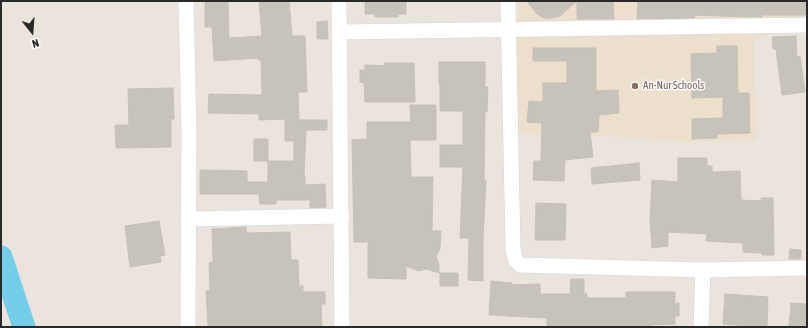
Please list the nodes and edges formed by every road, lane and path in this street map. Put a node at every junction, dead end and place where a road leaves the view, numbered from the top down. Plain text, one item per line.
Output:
1 (186, 1) edge
2 (339, 1) edge
3 (508, 1) edge
4 (807, 26) edge
5 (508, 30) junction
6 (340, 32) junction
7 (342, 216) junction
8 (188, 219) junction
9 (807, 268) edge
10 (703, 270) junction
11 (188, 327) edge
12 (342, 327) edge
13 (701, 327) edge

1 - 8 street
2 - 6 street
3 - 5 street
4 - 5 street
5 - 6 street
5 - 10 street
6 - 7 street
7 - 8 street
7 - 12 street
8 - 11 street
9 - 10 street
10 - 13 street

